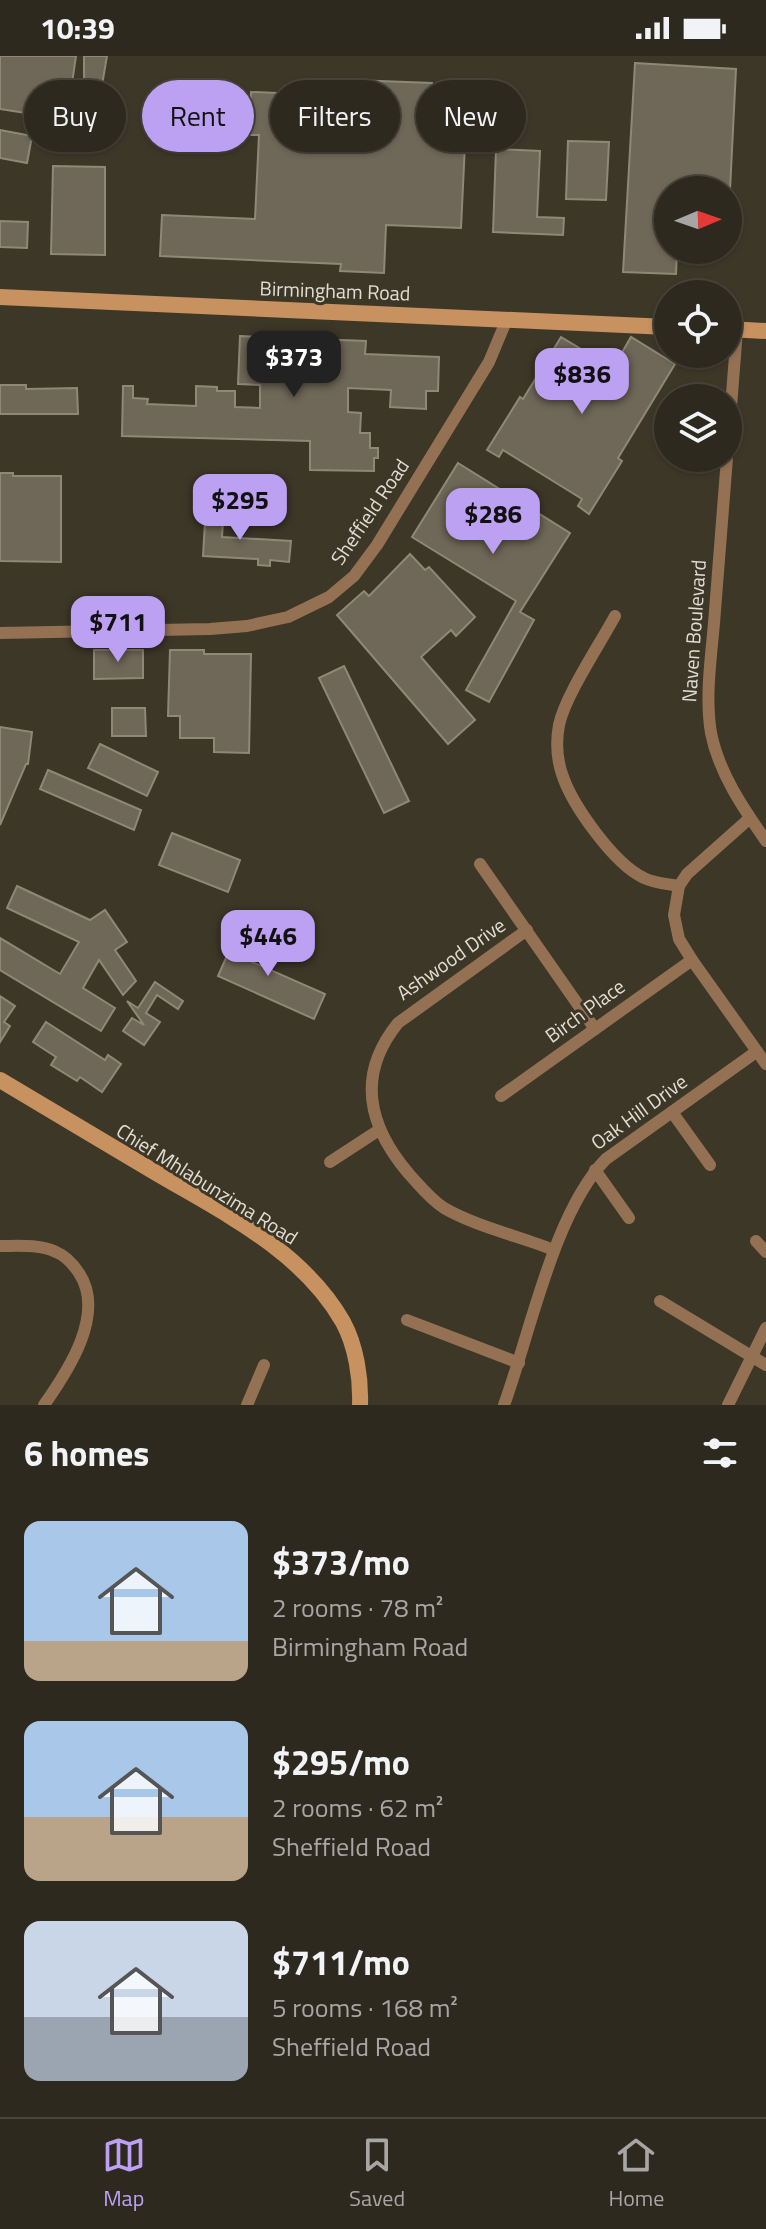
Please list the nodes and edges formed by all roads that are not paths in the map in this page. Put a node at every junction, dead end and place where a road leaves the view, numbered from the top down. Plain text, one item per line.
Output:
1 (0, 297) edge
2 (507, 319) junction
3 (654, 326) edge
4 (742, 330) edge
5 (766, 331) edge
6 (726, 472) edge
7 (615, 616) dead end
8 (0, 633) edge
9 (750, 818) junction
10 (766, 841) edge
11 (480, 864) dead end
12 (679, 886) junction
13 (527, 930) junction
14 (692, 960) junction
15 (595, 1029) junction
16 (756, 1052) junction
17 (766, 1064) edge
18 (0, 1080) edge
19 (501, 1096) dead end
20 (672, 1112) junction
21 (379, 1130) junction
22 (330, 1162) dead end
23 (710, 1165) dead end
24 (595, 1170) junction
25 (629, 1218) dead end
26 (756, 1241) dead end
27 (0, 1246) edge
28 (554, 1250) junction
29 (766, 1252) edge
30 (660, 1301) dead end
31 (407, 1320) dead end
32 (766, 1328) edge
33 (753, 1358) junction
34 (519, 1363) junction
35 (264, 1365) dead end
36 (766, 1365) edge
37 (44, 1405) edge
38 (247, 1405) edge
39 (360, 1405) edge
40 (504, 1405) edge
41 (728, 1405) edge

1 - 2 street, Birmingham Road
2 - 3 street, Birmingham Road
2 - 8 street, Sheffield Road
4 - 5 street
6 - 9 street, Naven Boulevard
7 - 12 street
9 - 10 street, Naven Boulevard
9 - 12 street
11 - 13 street
12 - 14 street
13 - 15 street
13 - 21 street, Ashwood Drive
14 - 15 street, Birch Place
14 - 16 street
15 - 19 street, Birch Place
16 - 17 street
16 - 20 street, Oak Hill Drive
18 - 39 street, Chief Mhlabunzima Road
20 - 23 street
20 - 24 street, Oak Hill Drive
21 - 22 street
21 - 28 street, Ashwood Drive
24 - 25 street
24 - 28 street, Oak Hill Drive
26 - 29 street
27 - 37 street
28 - 34 street, Oak Hill Drive
30 - 33 street
31 - 34 street
32 - 33 street
33 - 36 street
33 - 41 street
34 - 40 street, Oak Hill Drive
35 - 38 street

